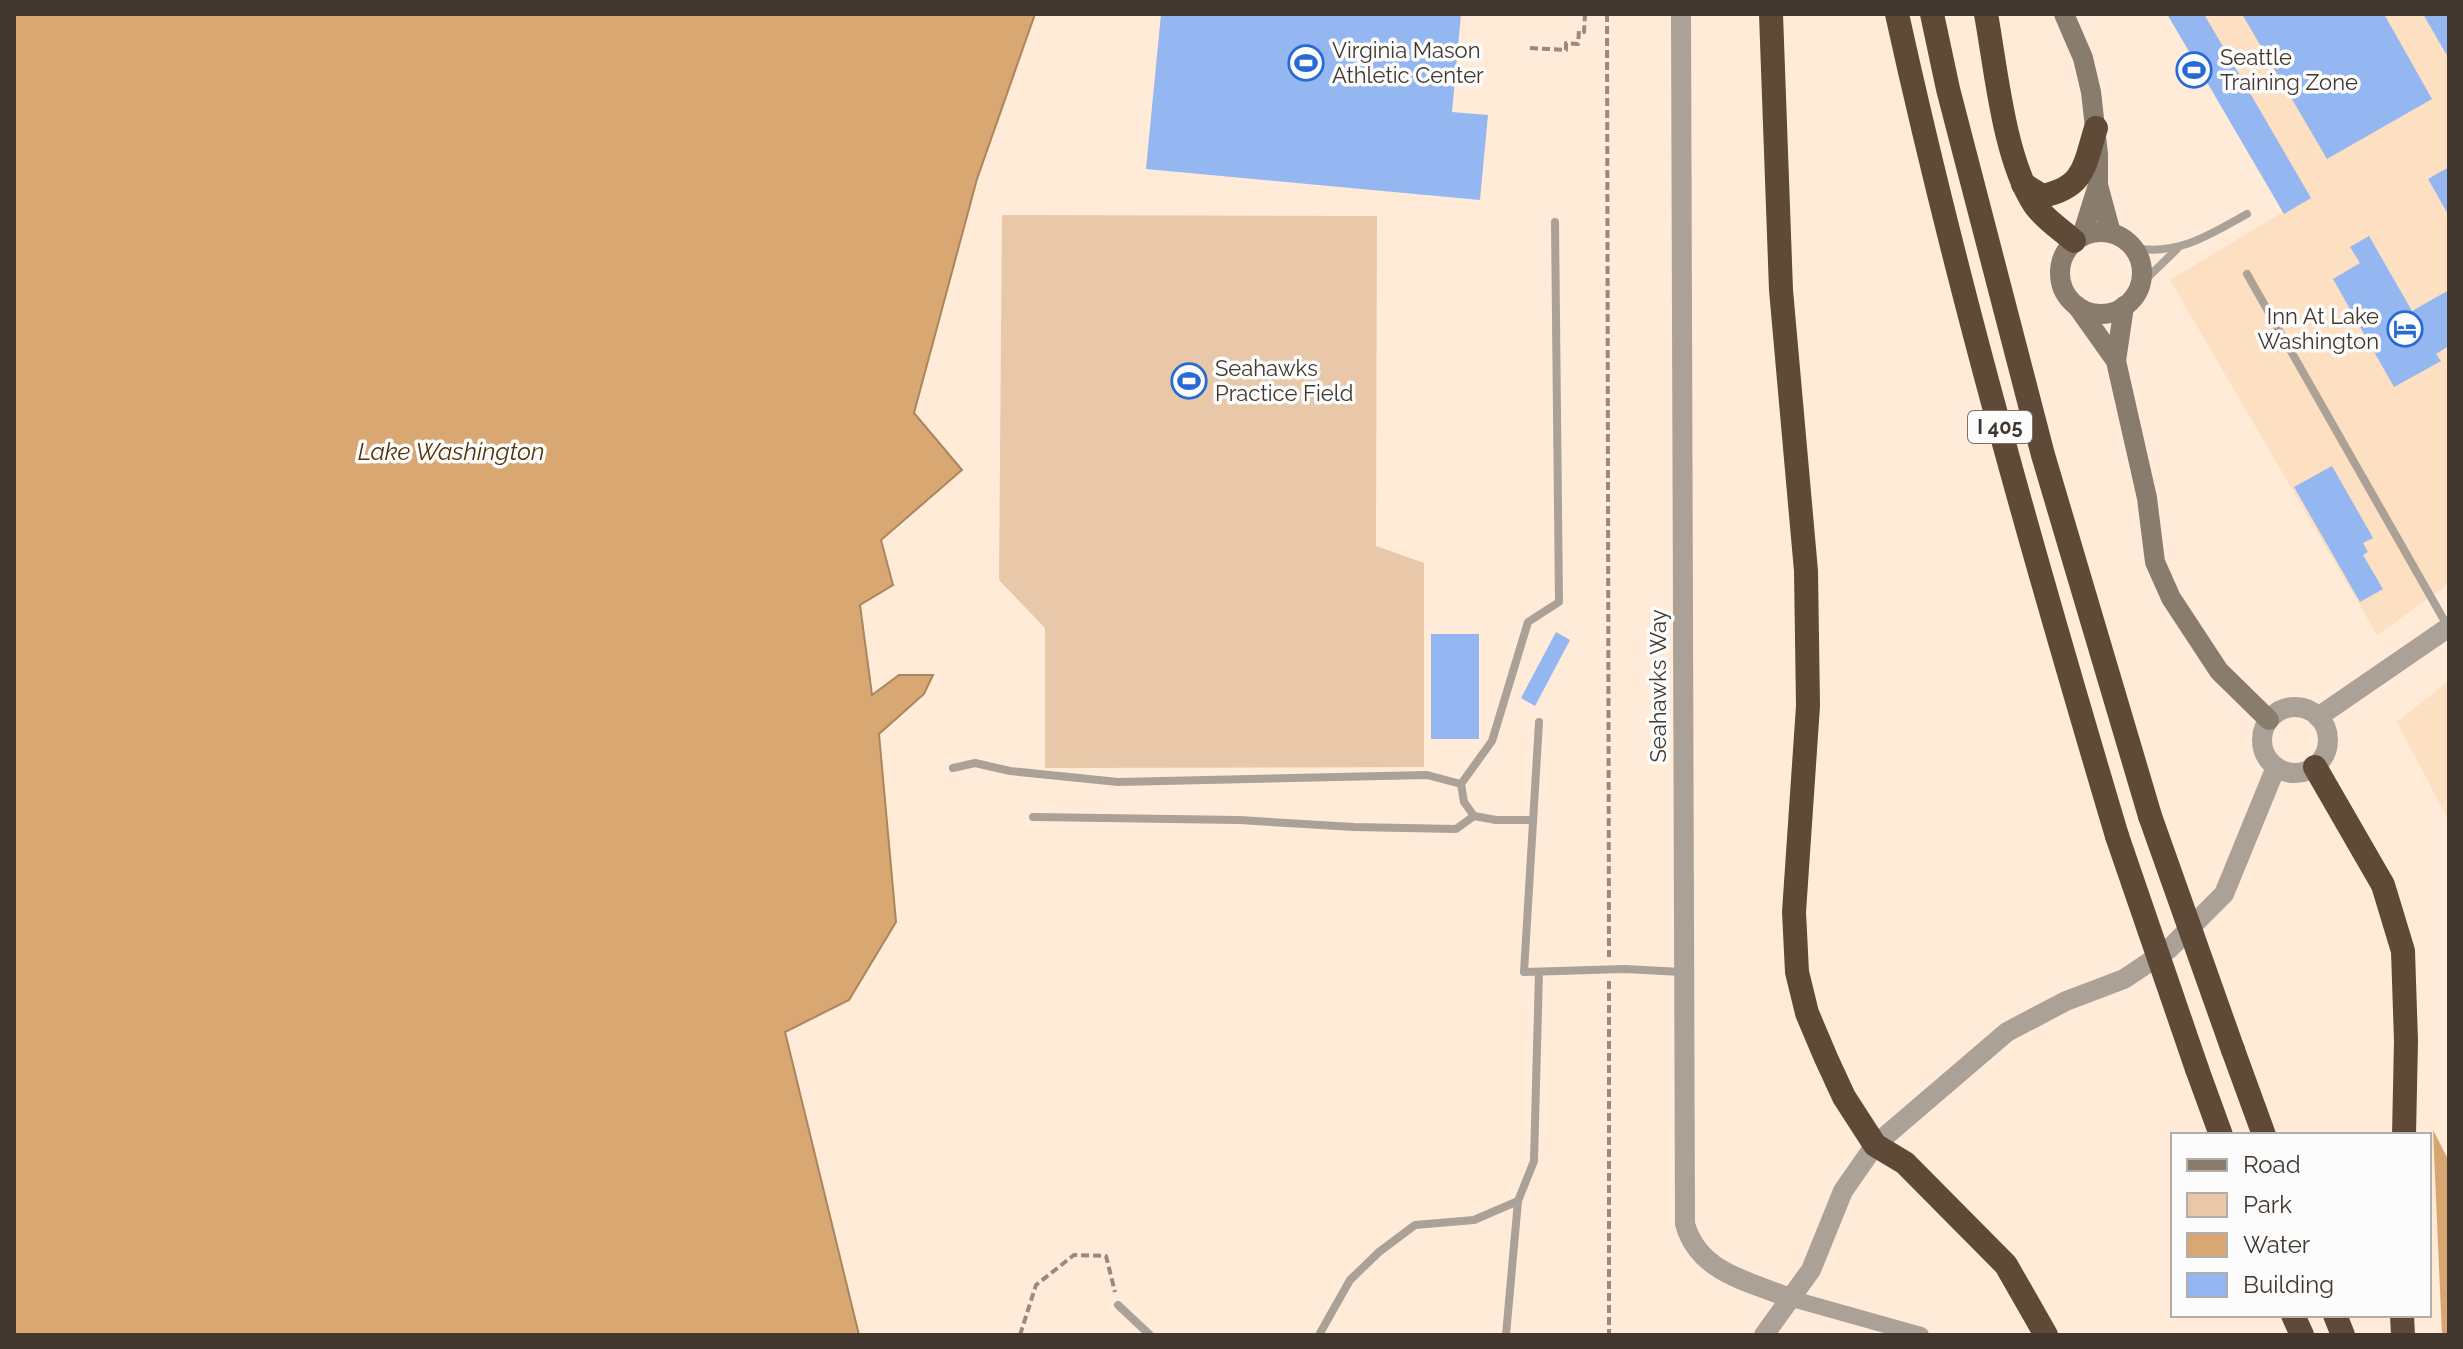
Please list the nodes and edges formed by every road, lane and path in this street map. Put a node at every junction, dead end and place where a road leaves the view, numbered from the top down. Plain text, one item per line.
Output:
1 (1585, 14) edge
2 (1607, 14) edge
3 (1681, 14) edge
4 (1771, 14) edge
5 (1897, 14) edge
6 (1932, 14) edge
7 (1986, 14) edge
8 (2064, 14) edge
9 (1530, 48) dead end
10 (2096, 128) junction
11 (2023, 184) junction
12 (2098, 185) junction
13 (2247, 214) dead end
14 (1555, 222) dead end
15 (2111, 233) junction
16 (2078, 239) junction
17 (2134, 248) junction
18 (2178, 249) junction
19 (2247, 274) dead end
20 (2139, 286) junction
21 (2077, 306) junction
22 (2124, 306) junction
23 (2116, 361) junction
24 (2448, 627) edge
25 (2318, 717) junction
26 (2269, 720) junction
27 (1539, 722) dead end
28 (2276, 767) junction
29 (2315, 767) junction
30 (953, 768) dead end
31 (1461, 784) junction
32 (1474, 816) junction
33 (1033, 817) dead end
34 (1533, 820) junction
35 (1609, 957) dead end
36 (1539, 972) junction
37 (1682, 972) junction
38 (1609, 981) dead end
39 (2220, 1133) edge
40 (2263, 1133) edge
41 (2404, 1133) edge
42 (1875, 1145) junction
43 (1518, 1201) junction
44 (1789, 1298) junction
45 (1118, 1305) joint
46 (1020, 1335) edge
47 (1150, 1335) edge
48 (1319, 1335) edge
49 (1506, 1335) edge
50 (1609, 1335) edge
51 (1764, 1335) edge
52 (1921, 1335) edge
53 (2046, 1335) edge

1 - 9 path
2 - 35 path
3 - 37 street, Seahawks Way
4 - 42 highway
5 - 39 highway, I 405, bridge
6 - 40 highway, I 405, bridge
7 - 11 highway
8 - 10 main road
10 - 11 highway
10 - 12 main road
11 - 16 highway
12 - 15 main road
12 - 16 main road
13 - 18 lane
14 - 31 lane
15 - 16 main road
15 - 17 main road
16 - 21 main road
17 - 18 lane
17 - 20 main road
18 - 20 lane
19 - 24 lane
20 - 22 main road
21 - 22 main road
21 - 23 main road
22 - 23 main road
23 - 26 main road
24 - 25 street
25 - 26 street
25 - 29 street
26 - 28 street
27 - 34 lane
28 - 29 street
28 - 42 street
29 - 41 highway
30 - 31 lane
31 - 32 lane
32 - 33 lane
32 - 34 lane
34 - 36 lane
36 - 37 lane
36 - 43 lane
37 - 44 street, Seahawks Way
38 - 50 path
42 - 44 street
42 - 53 highway
43 - 48 lane
43 - 49 lane
44 - 51 street
44 - 52 street
45 - 46 path
45 - 47 lane

